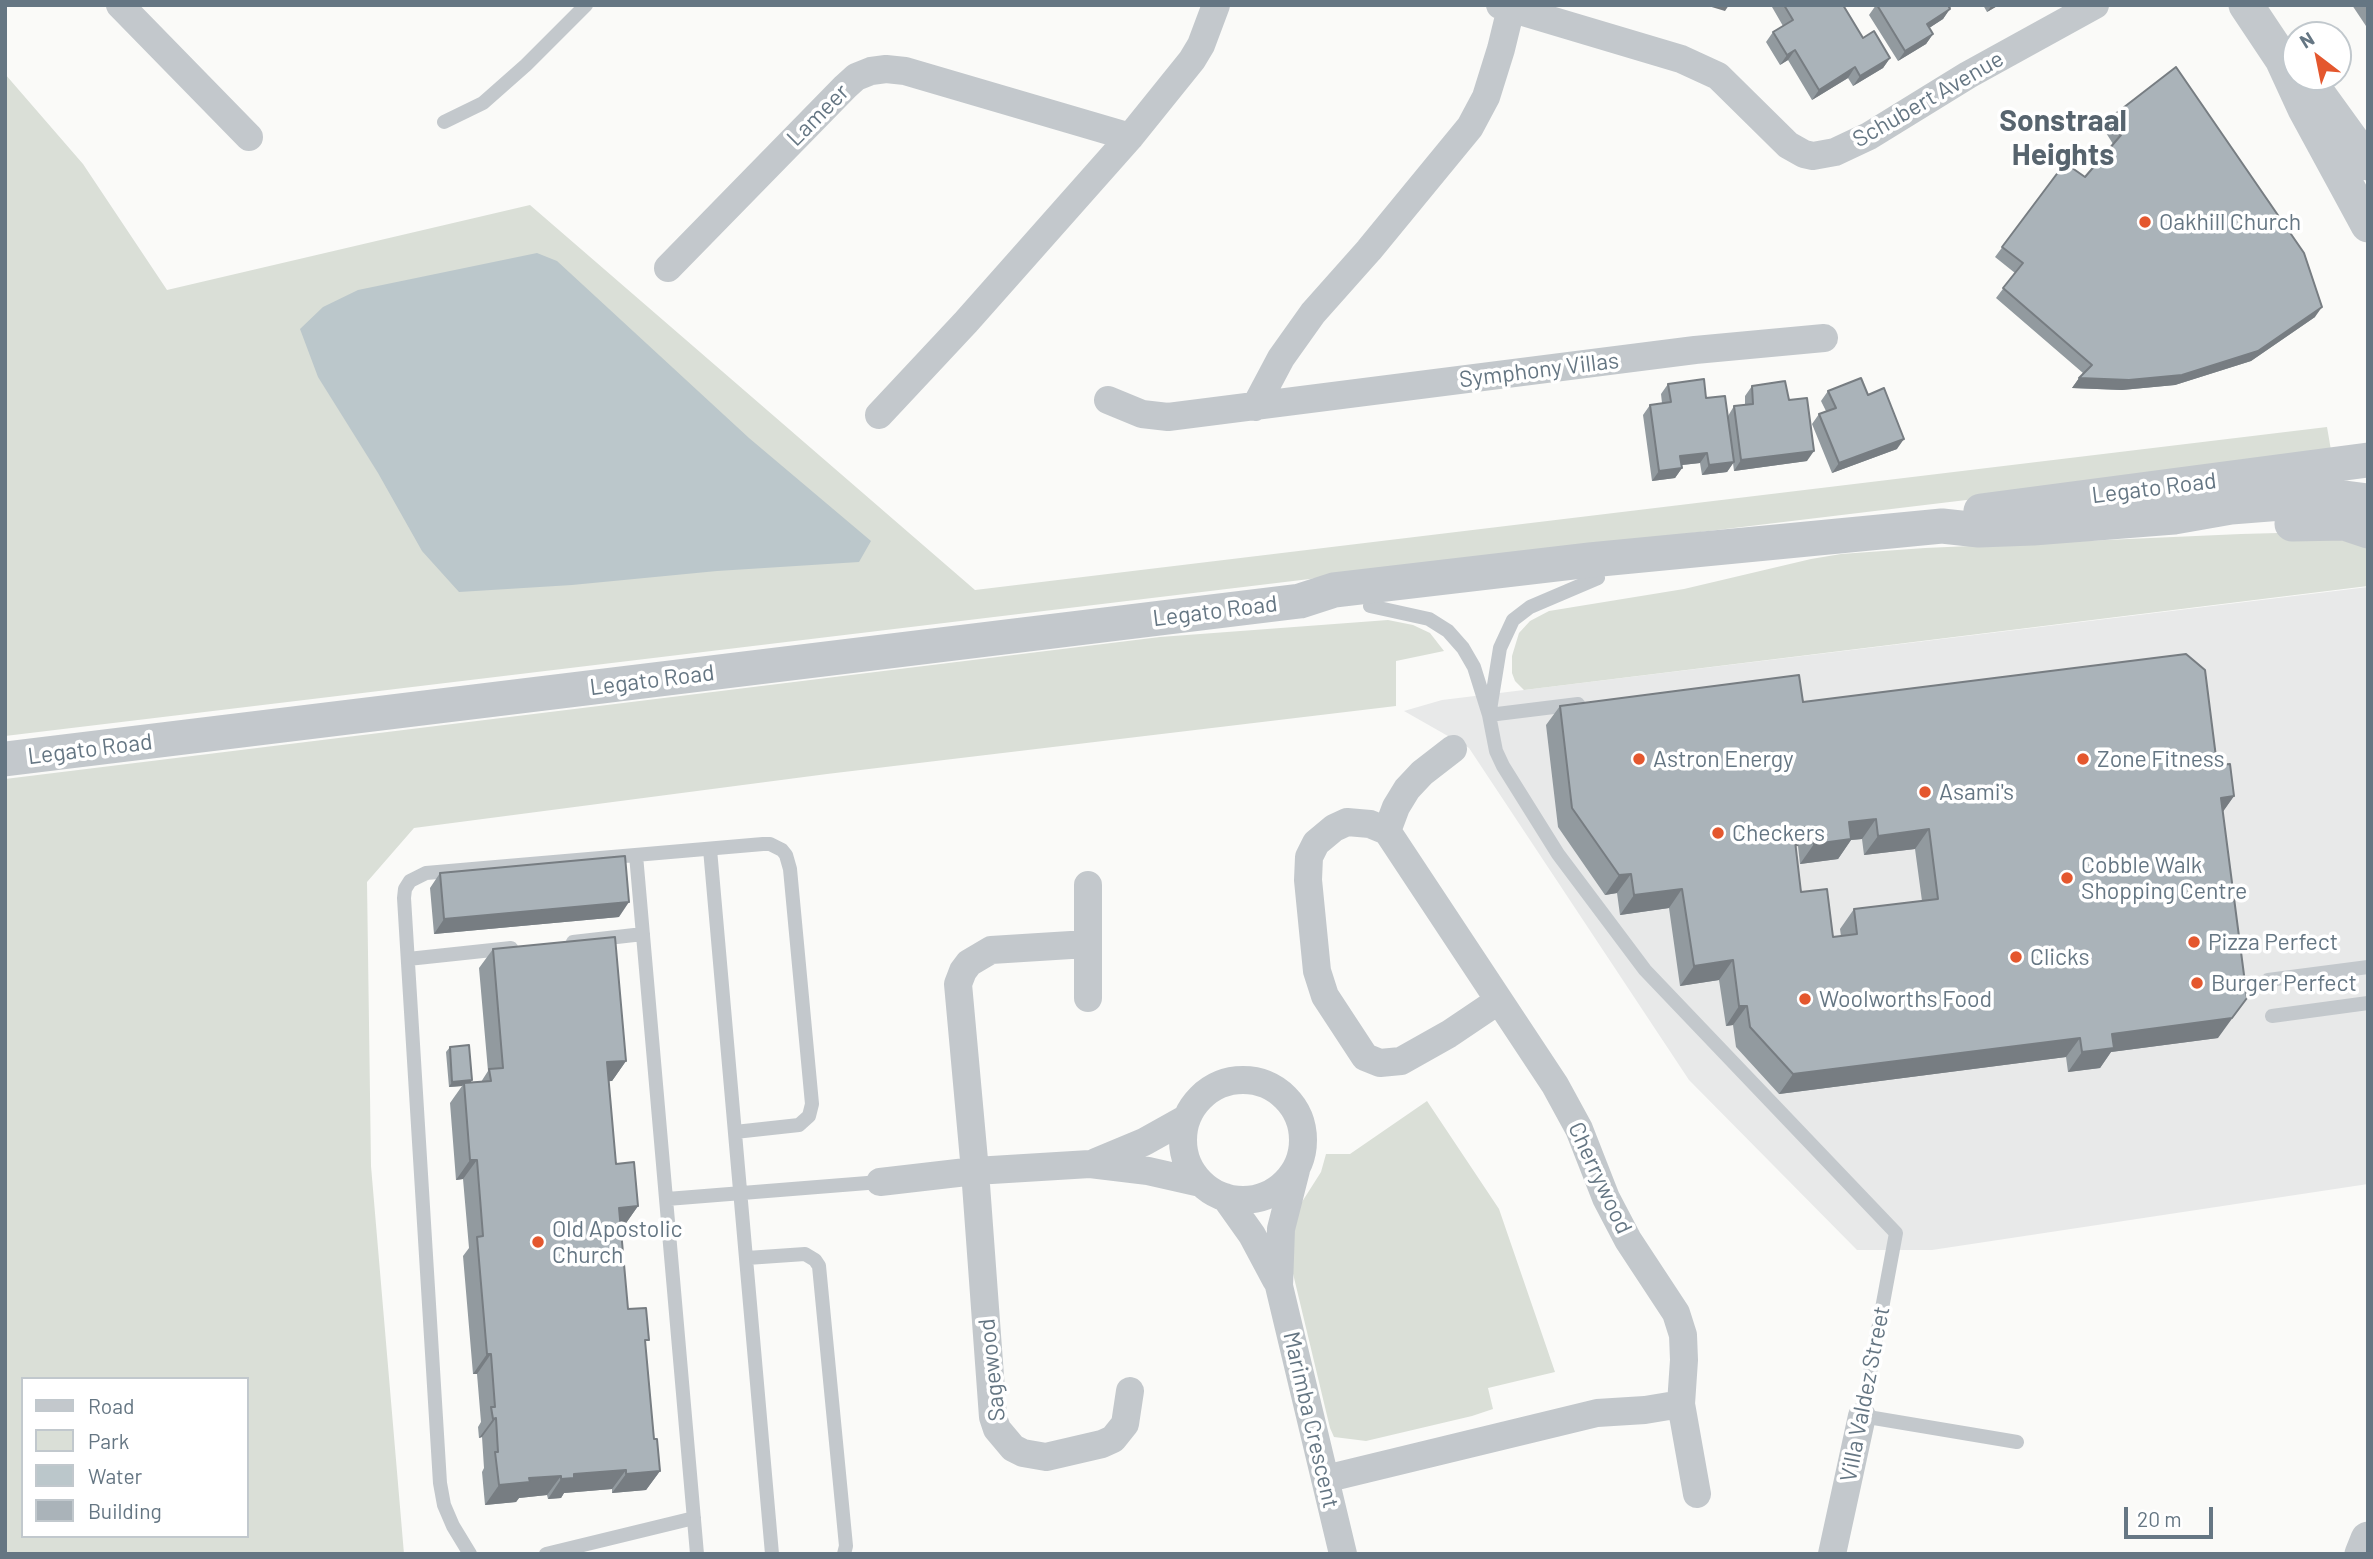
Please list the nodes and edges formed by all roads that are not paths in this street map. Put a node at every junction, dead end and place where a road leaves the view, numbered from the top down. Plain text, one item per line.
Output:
1 (120, 5) edge
2 (586, 5) edge
3 (1216, 5) edge
4 (2095, 5) edge
5 (2246, 5) edge
6 (1505, 7) edge
7 (2282, 52) edge
8 (2300, 91) edge
9 (2312, 91) edge
10 (444, 122) dead end
11 (1130, 136) junction
12 (250, 137) dead end
13 (2368, 163) edge
14 (2368, 225) edge
15 (668, 268) dead end
16 (1824, 338) dead end
17 (1108, 400) dead end
18 (1255, 407) junction
19 (879, 415) dead end
20 (2368, 460) edge
21 (2368, 500) edge
22 (2174, 517) junction
23 (1942, 526) junction
24 (2368, 530) edge
25 (1712, 549) junction
26 (1598, 578) junction
27 (1300, 601) junction
28 (1370, 606) junction
29 (1597, 702) edge
30 (1489, 715) junction
31 (1452, 750) dead end
32 (5, 759) edge
33 (1387, 831) junction
34 (710, 849) junction
35 (636, 855) junction
36 (1088, 886) dead end
37 (643, 934) junction
38 (560, 943) edge
39 (1087, 944) junction
40 (519, 947) edge
41 (408, 958) junction
42 (2368, 967) edge
43 (2268, 980) dead end
44 (1088, 998) dead end
45 (1498, 1001) junction
46 (2368, 1003) edge
47 (2272, 1016) dead end
48 (1187, 1118) junction
49 (735, 1132) junction
50 (1090, 1164) junction
51 (1296, 1170) junction
52 (975, 1171) junction
53 (880, 1182) joint
54 (1213, 1190) junction
55 (740, 1193) junction
56 (667, 1199) junction
57 (747, 1258) junction
58 (1279, 1286) junction
59 (1130, 1391) dead end
60 (1681, 1404) junction
61 (1862, 1416) junction
62 (2017, 1442) dead end
63 (1325, 1479) junction
64 (1697, 1494) dead end
65 (694, 1518) junction
66 (2368, 1539) edge
67 (470, 1554) edge
68 (546, 1554) edge
69 (698, 1554) edge
70 (772, 1554) edge
71 (844, 1554) edge
72 (1343, 1554) edge
73 (1832, 1554) edge
74 (2362, 1554) edge

1 - 12 street
2 - 10 lane
3 - 11 street
4 - 6 street, Schubert Avenue
5 - 7 street
6 - 18 street
8 - 14 street
9 - 13 street
11 - 15 street, Lameer
11 - 19 street
16 - 18 street, Symphony Villas
17 - 18 street, Symphony Villas
20 - 23 street, Legato Road
21 - 22 street, Legato Road
22 - 23 street, Legato Road
22 - 24 street
23 - 25 street, Legato Road
25 - 26 street, Legato Road
25 - 27 street, Legato Road
26 - 28 street, Legato Road
26 - 30 lane
27 - 28 street, Legato Road
27 - 32 street, Legato Road
28 - 30 lane
29 - 30 lane
30 - 61 lane, Villa Valdez Street
31 - 33 street
33 - 45 street, Cherrywood
33 - 45 street
34 - 35 lane
34 - 49 lane
34 - 49 lane
35 - 37 lane
35 - 41 lane
36 - 39 street
37 - 38 lane
37 - 56 lane
39 - 44 street
39 - 52 street, Sagewood
40 - 41 lane
41 - 67 lane
42 - 43 lane
45 - 60 street, Cherrywood
46 - 47 lane
48 - 50 street
48 - 51 street
48 - 54 street
49 - 55 lane
50 - 52 street
50 - 54 street
51 - 54 street
51 - 58 street, Marimba Crescent
52 - 53 street
52 - 59 street, Sagewood
53 - 55 lane
54 - 58 street, Marimba Crescent
55 - 56 lane
55 - 57 lane
56 - 65 lane
57 - 70 lane
57 - 71 lane
58 - 63 street, Marimba Crescent
60 - 63 street
60 - 64 street, Cherrywood
61 - 62 lane
61 - 73 street, Villa Valdez Street
63 - 72 street, Marimba Crescent
65 - 68 lane
65 - 69 lane
66 - 74 street

